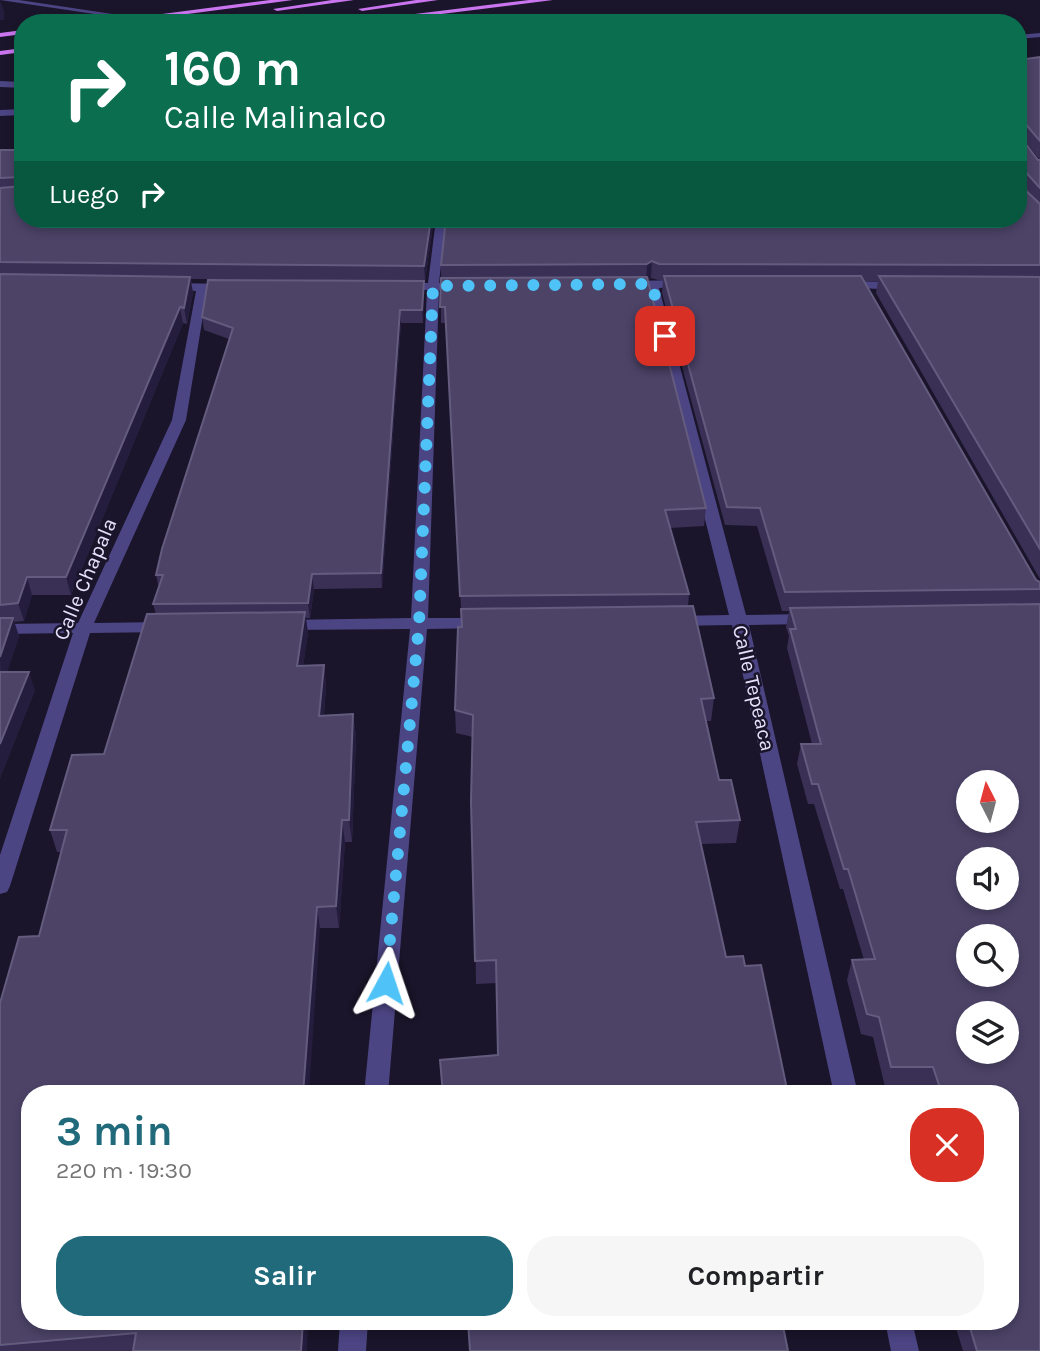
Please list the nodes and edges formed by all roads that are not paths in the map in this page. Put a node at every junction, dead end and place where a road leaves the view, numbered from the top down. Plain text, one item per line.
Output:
1 (2, 0) edge
2 (268, 0) edge
3 (289, 0) edge
4 (350, 0) edge
5 (435, 0) edge
6 (549, 0) edge
7 (202, 10) junction
8 (105, 14) edge
9 (168, 14) edge
10 (236, 14) edge
11 (321, 14) edge
12 (425, 14) edge
13 (439, 228) edge
14 (652, 284) junction
15 (611, 285) edge
16 (705, 285) edge
17 (823, 285) edge
18 (433, 286) junction
19 (474, 286) edge
20 (917, 286) edge
21 (148, 287) edge
22 (392, 287) edge
23 (202, 288) junction
24 (243, 288) edge
25 (821, 619) edge
26 (739, 620) junction
27 (655, 621) edge
28 (503, 623) edge
29 (419, 624) junction
30 (181, 626) edge
31 (265, 626) edge
32 (84, 628) junction
33 (0, 629) edge
34 (0, 886) edge
35 (377, 1085) edge
36 (844, 1085) edge
37 (353, 1330) edge
38 (900, 1330) edge
39 (352, 1351) edge
40 (905, 1351) edge

1 - 8 street
2 - 7 main road
3 - 7 main road
4 - 10 main road
5 - 11 main road
6 - 12 main road
7 - 9 main road
13 - 18 street
14 - 15 street
14 - 16 street
14 - 26 street, Calle Tepeaca
17 - 20 street
18 - 19 street
18 - 22 street
18 - 29 street
21 - 23 street
23 - 24 street
23 - 32 street, Calle Chapala
25 - 26 street
26 - 27 street
26 - 36 street, Calle Tepeaca
28 - 29 street
29 - 31 street
29 - 35 street
30 - 32 street
32 - 33 street
32 - 34 street, Calle Chapala
37 - 39 street
38 - 40 street

